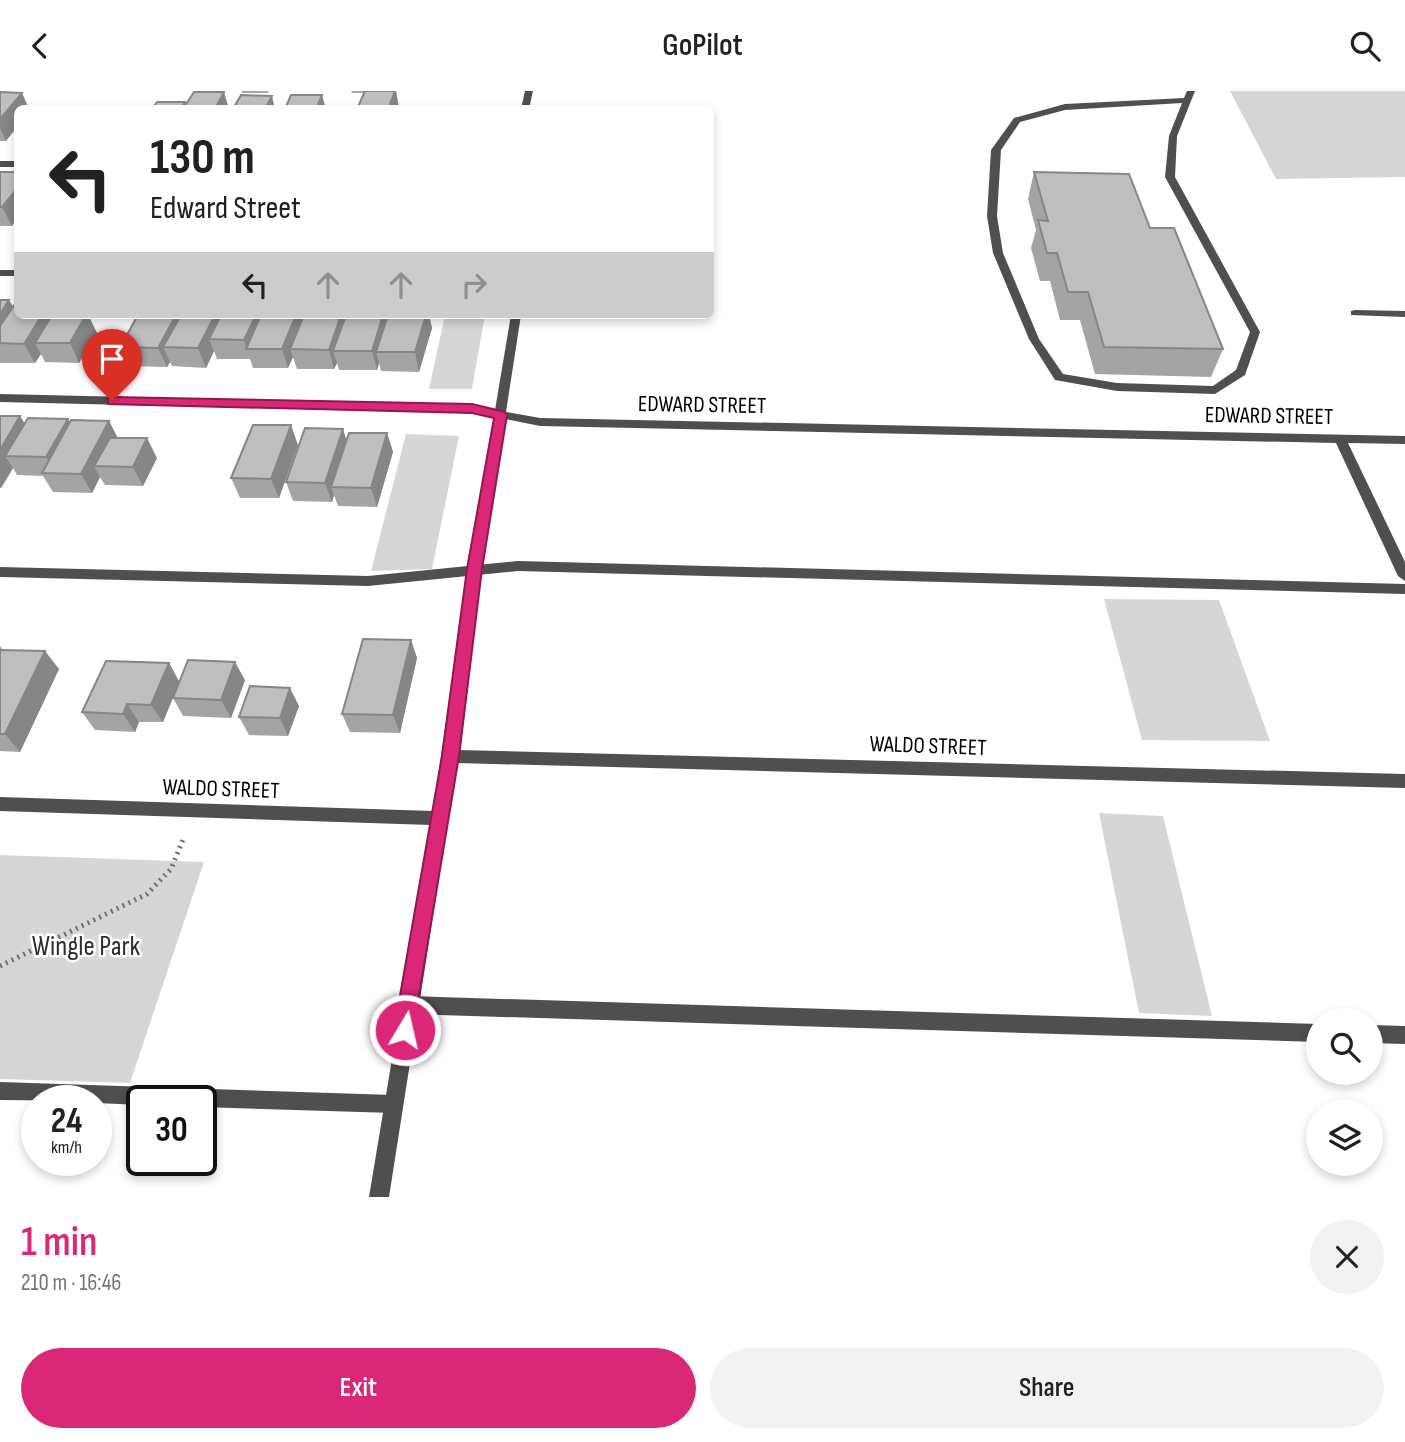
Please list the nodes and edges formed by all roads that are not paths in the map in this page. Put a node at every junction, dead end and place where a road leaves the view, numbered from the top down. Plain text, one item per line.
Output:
1 (1189, 96) edge
2 (1355, 313) dead end
3 (1405, 314) edge
4 (515, 319) edge
5 (0, 398) edge
6 (501, 415) junction
7 (1340, 438) junction
8 (1405, 440) edge
9 (475, 569) junction
10 (0, 572) edge
11 (1405, 576) edge
12 (1405, 589) edge
13 (450, 756) junction
14 (1405, 781) edge
15 (0, 804) edge
16 (440, 818) junction
17 (408, 1005) junction
18 (1306, 1033) edge
19 (1383, 1034) edge
20 (1405, 1035) edge
21 (0, 1091) edge
22 (393, 1104) junction
23 (379, 1197) edge

1 - 1 street
2 - 3 street
4 - 6 street
5 - 6 street, EDWARD STREET
6 - 7 street, EDWARD STREET
6 - 9 street
7 - 8 street, EDWARD STREET
7 - 11 street
9 - 10 street
9 - 12 street
9 - 13 street
13 - 14 street, WALDO STREET
13 - 16 street
15 - 16 street, WALDO STREET
16 - 17 street
17 - 18 street
17 - 22 street
19 - 20 street
21 - 22 street
22 - 23 street

